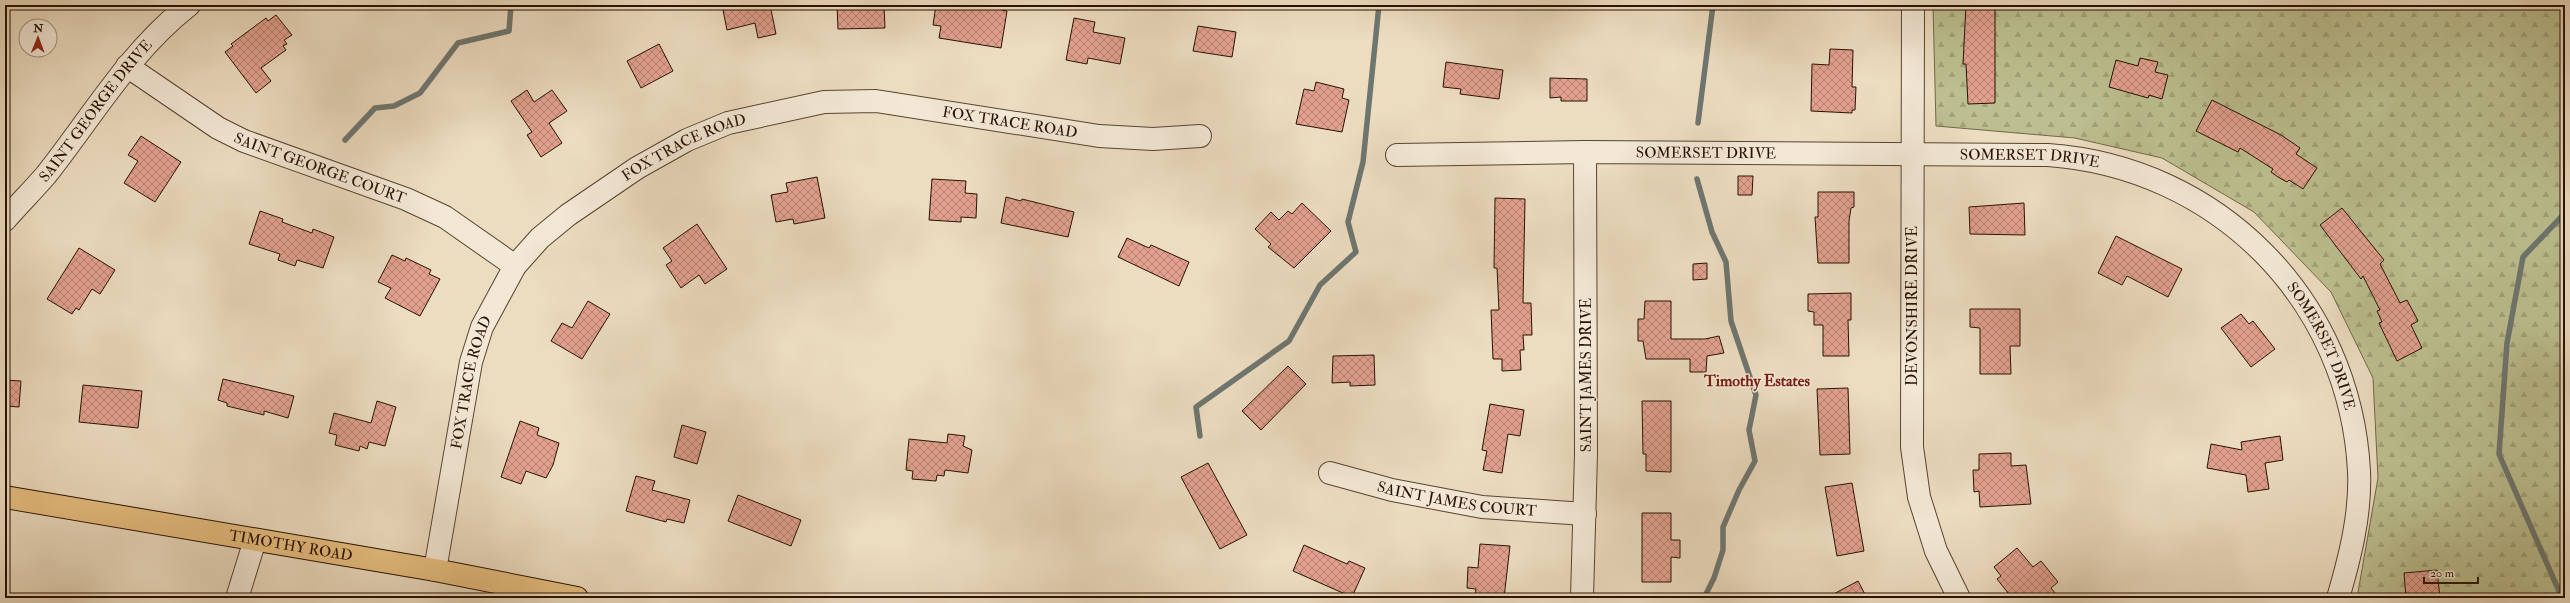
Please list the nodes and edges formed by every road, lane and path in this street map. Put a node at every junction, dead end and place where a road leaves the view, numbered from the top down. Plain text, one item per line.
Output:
1 (189, 5) edge
2 (1913, 5) edge
3 (127, 66) junction
4 (1200, 136) dead end
5 (1585, 152) junction
6 (1396, 154) dead end
7 (1912, 154) junction
8 (5, 220) edge
9 (515, 266) junction
10 (1330, 473) dead end
11 (5, 497) edge
12 (1585, 514) junction
13 (255, 540) junction
14 (434, 570) junction
15 (237, 598) edge
16 (577, 598) edge
17 (1582, 598) edge
18 (1959, 598) edge
19 (2338, 598) edge

1 - 3 street, SAINT GEORGE DRIVE
2 - 7 street, DEVONSHIRE DRIVE
3 - 8 street, SAINT GEORGE DRIVE
3 - 9 street, SAINT GEORGE COURT
4 - 9 street, FOX TRACE ROAD
5 - 6 street, SOMERSET DRIVE
5 - 7 street, SOMERSET DRIVE
5 - 12 street, SAINT JAMES DRIVE
7 - 18 street, DEVONSHIRE DRIVE
7 - 19 street, SOMERSET DRIVE
9 - 14 street, FOX TRACE ROAD
10 - 12 street, SAINT JAMES COURT
11 - 13 main road, TIMOTHY ROAD
12 - 17 street, SAINT JAMES DRIVE
13 - 14 main road, TIMOTHY ROAD
13 - 15 street
14 - 16 main road, TIMOTHY ROAD

